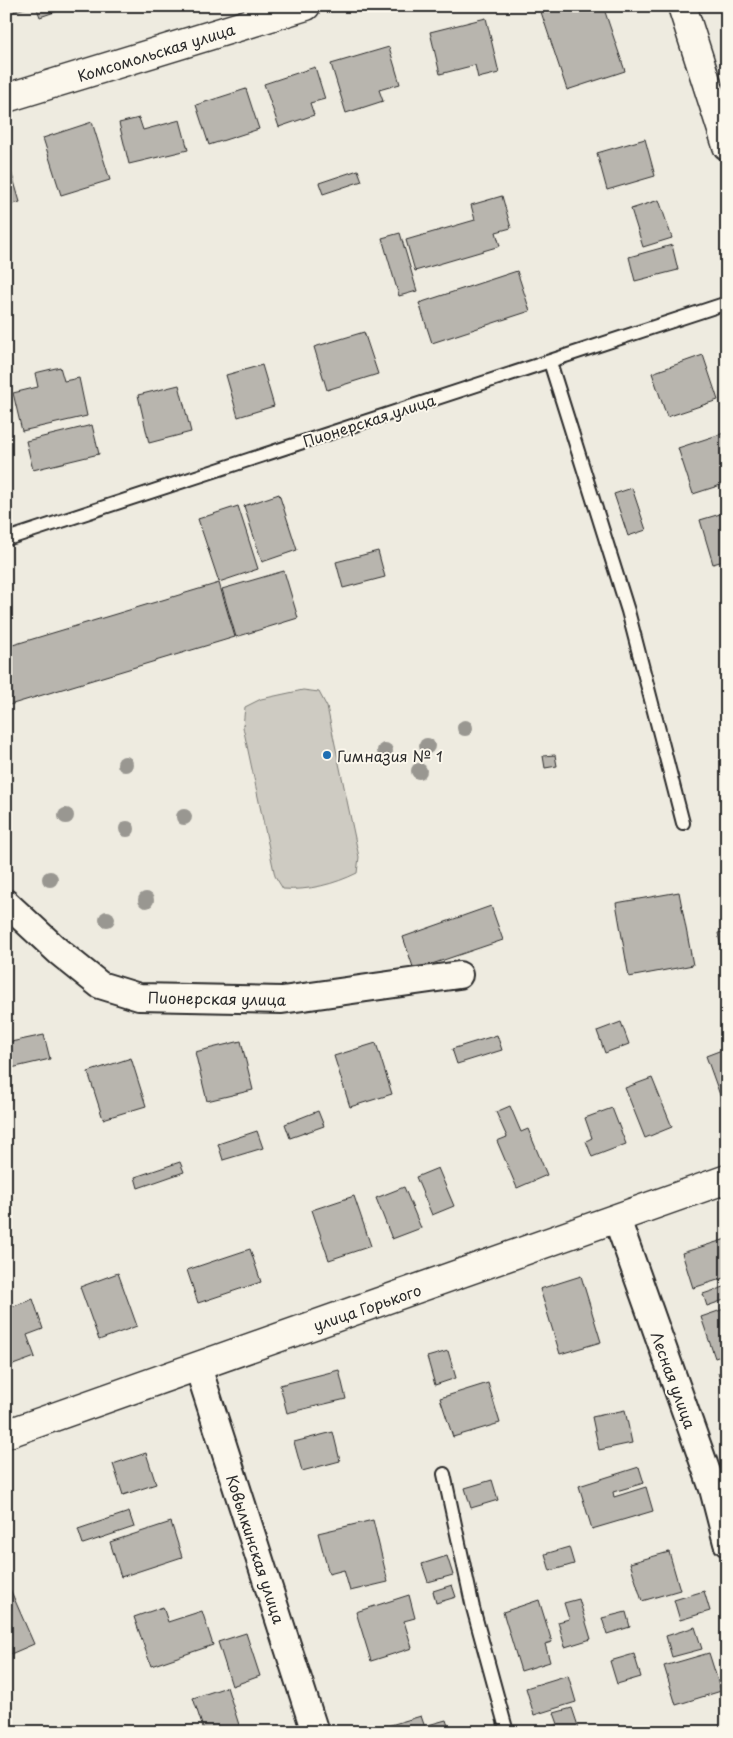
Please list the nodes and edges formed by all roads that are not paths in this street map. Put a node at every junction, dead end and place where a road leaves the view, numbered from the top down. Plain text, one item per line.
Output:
1 (306, 6) edge
2 (682, 6) edge
3 (6, 98) edge
4 (727, 146) edge
5 (727, 304) edge
6 (550, 362) junction
7 (10, 538) dead end
8 (683, 823) dead end
9 (6, 903) edge
10 (459, 975) dead end
11 (727, 1179) edge
12 (617, 1219) junction
13 (198, 1367) junction
14 (6, 1434) edge
15 (444, 1474) dead end
16 (727, 1543) edge
17 (315, 1732) edge
18 (507, 1732) edge

1 - 3 main road, Комсомольская улица
2 - 4 main road
5 - 6 lane, Пионерская улица
6 - 7 lane, Пионерская улица
6 - 8 lane
9 - 10 street, Пионерская улица
11 - 12 main road, улица Горького
12 - 13 main road, улица Горького
12 - 16 street, Лесная улица
13 - 14 main road, улица Горького
13 - 17 street, Ковылкинская улица
15 - 18 lane

